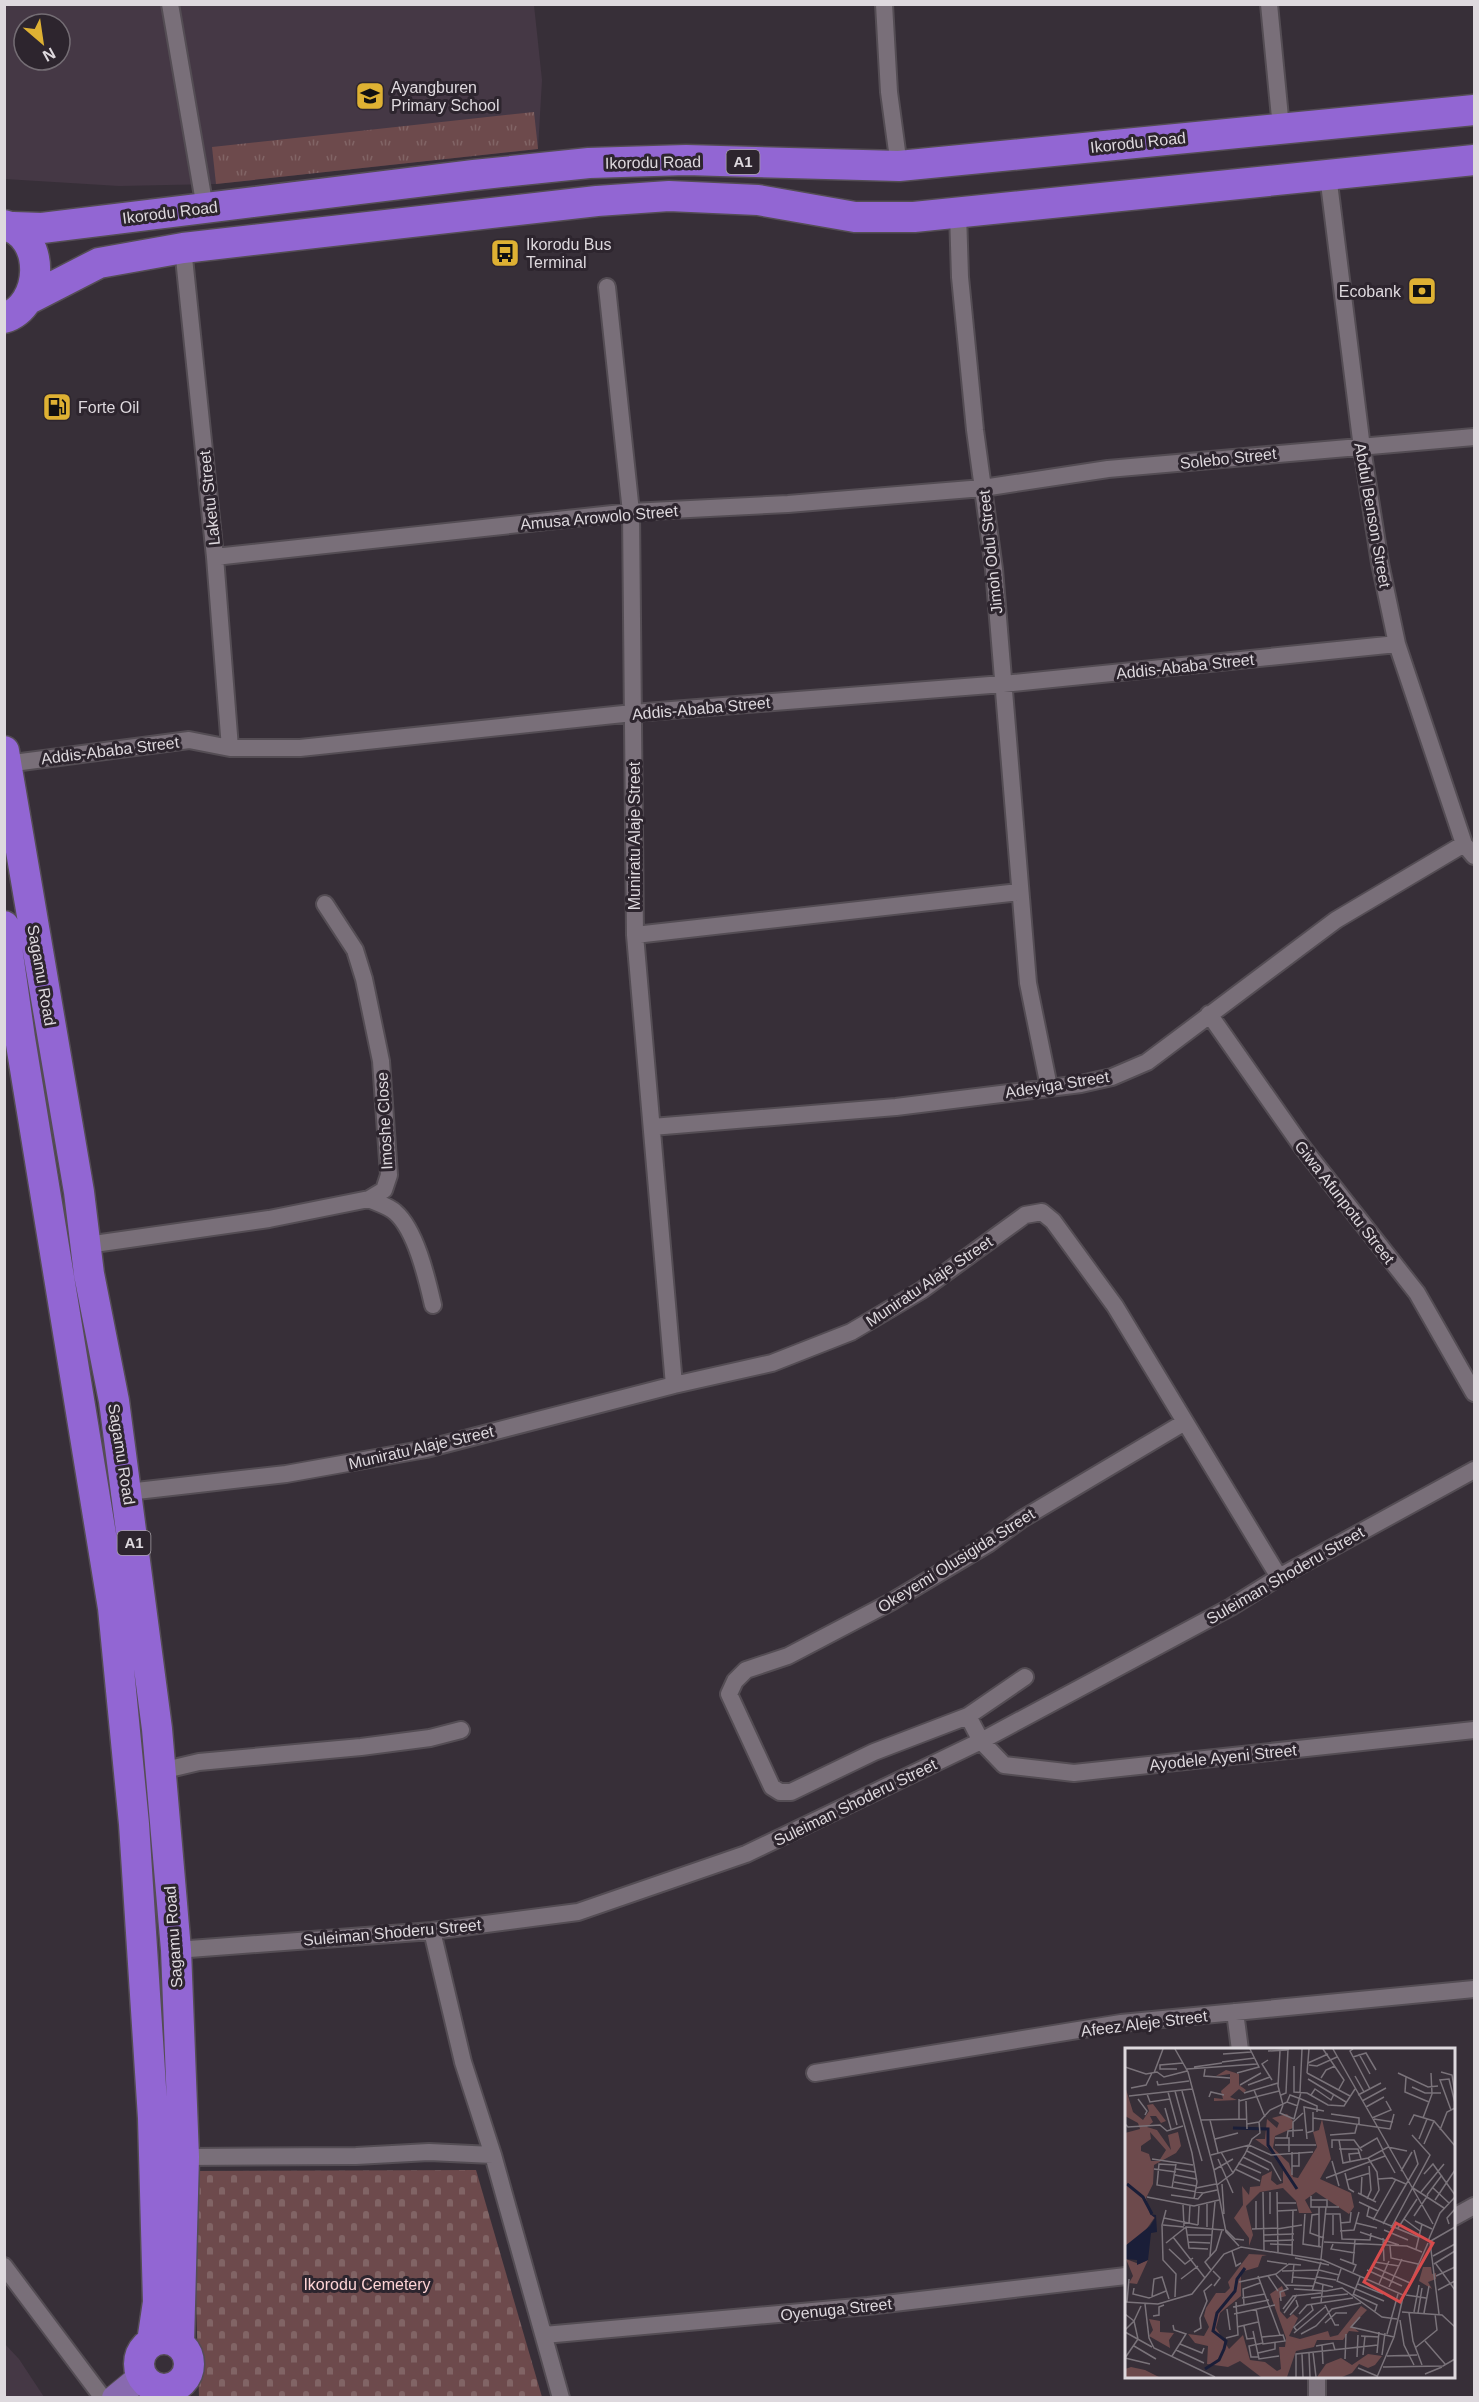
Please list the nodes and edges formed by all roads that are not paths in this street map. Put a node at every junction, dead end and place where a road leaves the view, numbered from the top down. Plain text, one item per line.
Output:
1 (170, 4) edge
2 (884, 4) edge
3 (1269, 4) edge
4 (1474, 110) edge
5 (1281, 128) junction
6 (1474, 160) edge
7 (900, 166) junction
8 (1328, 175) junction
9 (205, 208) junction
10 (958, 213) junction
11 (7, 224) edge
12 (183, 248) junction
13 (607, 286) dead end
14 (11, 314) edge
15 (1474, 437) edge
16 (1362, 448) junction
17 (983, 488) junction
18 (631, 512) junction
19 (215, 557) junction
20 (1397, 644) junction
21 (1003, 684) junction
22 (633, 713) junction
23 (230, 748) junction
24 (5, 757) edge
25 (1469, 850) edge
26 (1019, 892) junction
27 (325, 904) dead end
28 (4, 926) edge
29 (635, 935) junction
30 (1209, 1014) junction
31 (52, 1035) junction
32 (20, 1038) junction
33 (1049, 1087) junction
34 (652, 1127) junction
35 (369, 1199) junction
36 (87, 1245) junction
37 (433, 1305) dead end
38 (674, 1385) junction
39 (1474, 1393) edge
40 (1185, 1422) junction
41 (1474, 1470) edge
42 (128, 1491) junction
43 (97, 1497) junction
44 (1279, 1577) junction
45 (1025, 1677) dead end
46 (969, 1716) junction
47 (461, 1730) dead end
48 (1474, 1730) edge
49 (981, 1741) junction
50 (161, 1771) junction
51 (432, 1931) junction
52 (176, 1950) junction
53 (1474, 1989) edge
54 (1235, 2012) junction
55 (1240, 2048) edge
56 (815, 2073) dead end
57 (493, 2155) junction
58 (184, 2157) junction
59 (1474, 2206) edge
60 (1455, 2216) edge
61 (4, 2266) edge
62 (1125, 2276) edge
63 (544, 2335) junction
64 (165, 2343) junction
65 (1317, 2378) edge
66 (150, 2387) edge
67 (185, 2388) edge
68 (103, 2397) edge
69 (115, 2397) edge
70 (561, 2397) edge
71 (1317, 2397) edge

1 - 9 street
2 - 7 street
3 - 5 street
4 - 5 highway, Ikorodu Road / A1
5 - 7 highway, Ikorodu Road / A1
6 - 8 highway, A1
7 - 9 highway, Ikorodu Road / A1
8 - 10 highway, A1
8 - 16 street, Abdul Benson Street
9 - 11 highway, Ikorodu Road / A1
10 - 12 highway, A1
10 - 17 street, Jimoh Odu Street
11 - 14 highway
12 - 14 highway, A1
12 - 19 street, Laketu Street
13 - 18 street, Muniratu Alaje Street
15 - 16 street, Solebo Street
16 - 17 street, Solebo Street
16 - 20 street, Abdul Benson Street
17 - 18 street, Amusa Arowolo Street
17 - 21 street, Jimoh Odu Street
18 - 19 street, Amusa Arowolo Street
18 - 22 street, Muniratu Alaje Street
19 - 23 street, Laketu Street
20 - 21 street, Addis-Ababa Street
20 - 25 street, Abdul Benson Street
21 - 22 street, Addis-Ababa Street
21 - 26 street, Jimoh Odu Street
22 - 23 street, Addis-Ababa Street
22 - 29 street, Muniratu Alaje Street
23 - 24 street, Addis-Ababa Street
24 - 31 highway, Sagamu Road / A1
25 - 30 street, Adeyiga Street
26 - 29 street
26 - 33 street, Jimoh Odu Street
27 - 35 street, Imoshe Close
28 - 32 highway, Sagamu Road / A1
29 - 34 street, Muniratu Alaje Street
30 - 33 street, Adeyiga Street
30 - 39 street, Giwa Afunpotu Street
31 - 32 highway
31 - 36 highway, Sagamu Road / A1
32 - 43 highway, Sagamu Road / A1
33 - 34 street, Adeyiga Street
34 - 38 street, Muniratu Alaje Street
35 - 36 street
35 - 37 street
36 - 42 highway, Sagamu Road / A1
38 - 40 street, Muniratu Alaje Street
38 - 42 street, Muniratu Alaje Street
40 - 44 street
40 - 46 street, Okeyemi Olusigida Street
41 - 44 street, Suleiman Shoderu Street
42 - 43 street, Muniratu Alaje Street
42 - 50 highway, Sagamu Road / A1
43 - 64 highway, Sagamu Road / A1
44 - 49 street, Suleiman Shoderu Street
45 - 46 street
46 - 49 street, Ayodele Ayeni Street
47 - 50 street
48 - 49 street, Ayodele Ayeni Street
49 - 51 street, Suleiman Shoderu Street
50 - 52 highway, Sagamu Road / A1
51 - 52 street, Suleiman Shoderu Street
51 - 57 street
52 - 58 highway, Sagamu Road / A1
53 - 54 street, Afeez Aleje Street
54 - 55 street
54 - 56 street, Afeez Aleje Street
57 - 58 street
57 - 63 street
58 - 64 highway, Sagamu Road / A1
59 - 60 street
61 - 68 street
62 - 63 street, Oyenuga Street
63 - 70 street
64 - 66 highway, A1
64 - 67 highway, A1
65 - 71 street
66 - 67 highway, A1
66 - 69 main road

